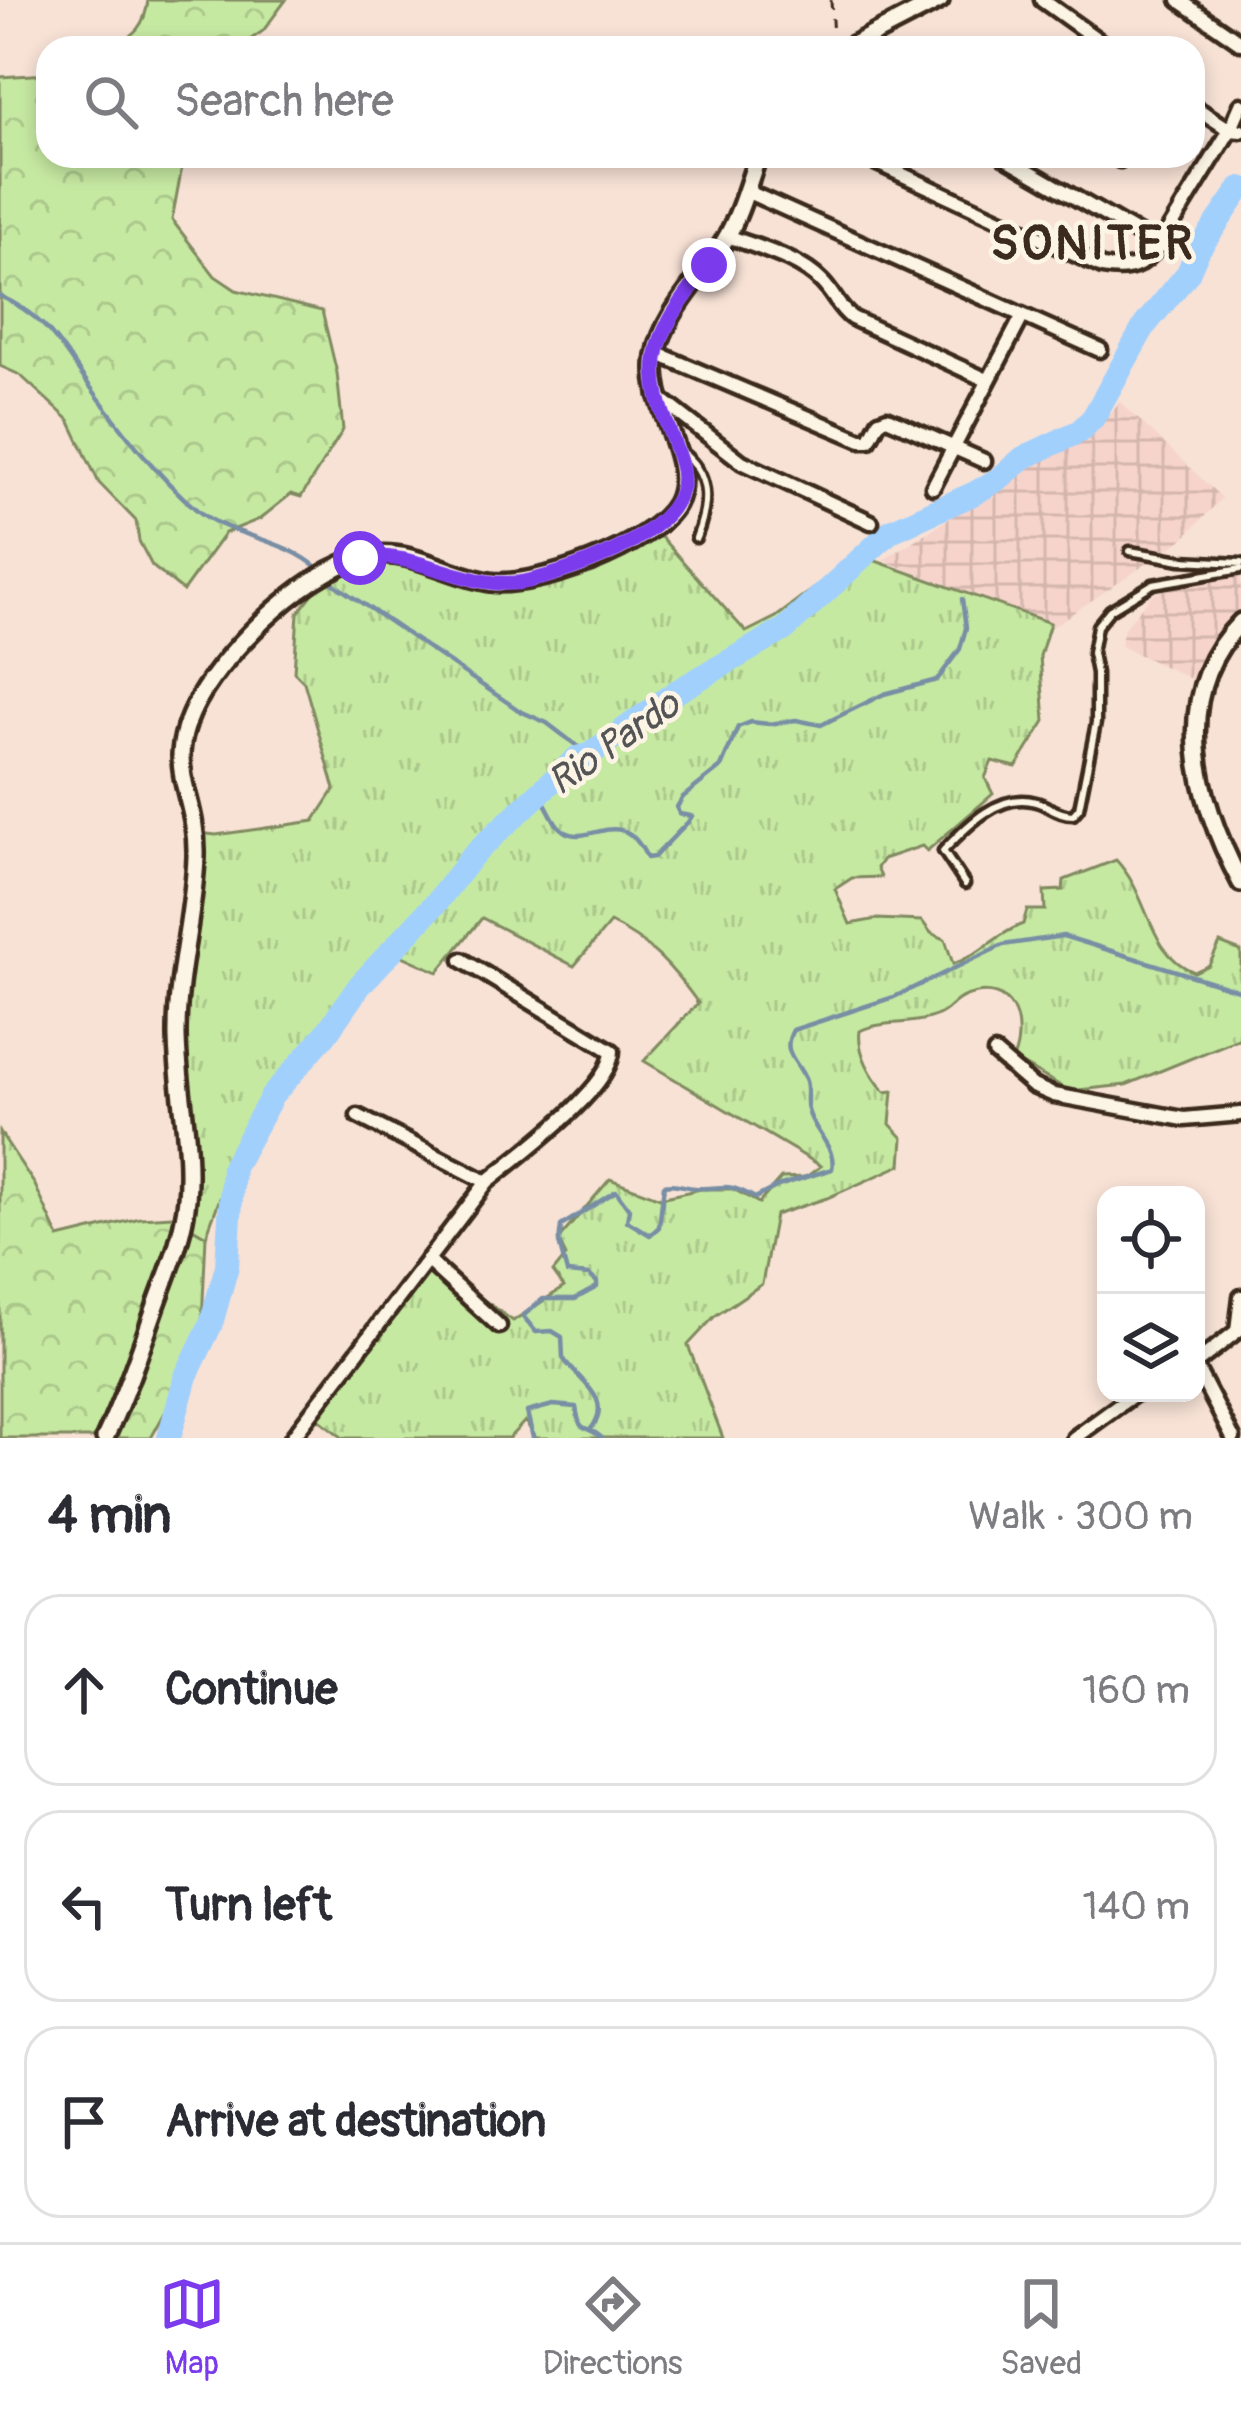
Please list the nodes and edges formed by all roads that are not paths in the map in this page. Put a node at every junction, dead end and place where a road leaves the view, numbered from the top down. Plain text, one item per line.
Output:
1 (940, 0) edge
2 (1042, 0) edge
3 (1182, 1) edge
4 (870, 36) edge
5 (1092, 36) edge
6 (1241, 44) edge
7 (1241, 105) edge
8 (1205, 113) edge
9 (1236, 131) edge
10 (754, 168) edge
11 (888, 168) edge
12 (1024, 168) edge
13 (746, 191) junction
14 (728, 236) junction
15 (1159, 246) junction
16 (1022, 317) junction
17 (1100, 350) dead end
18 (656, 353) junction
19 (988, 380) junction
20 (656, 395) junction
21 (674, 447) junction
22 (952, 448) junction
23 (984, 461) dead end
24 (933, 487) dead end
25 (871, 522) dead end
26 (696, 538) dead end
27 (1130, 551) dead end
28 (1241, 566) edge
29 (1241, 622) edge
30 (1241, 883) edge
31 (964, 884) dead end
32 (462, 960) dead end
33 (995, 1053) dead end
34 (1241, 1114) edge
35 (358, 1116) dead end
36 (487, 1182) junction
37 (427, 1260) junction
38 (1241, 1297) edge
39 (499, 1326) dead end
40 (1239, 1329) edge
41 (1205, 1357) edge
42 (1205, 1383) edge
43 (1124, 1402) edge
44 (105, 1438) edge
45 (292, 1438) edge
46 (1074, 1438) edge
47 (1233, 1438) edge

1 - 4 street
2 - 5 street
3 - 6 street
7 - 9 street
8 - 9 street
9 - 15 street
10 - 13 street
11 - 15 street
12 - 15 street
13 - 14 street
13 - 16 street
14 - 18 street
14 - 19 street
16 - 17 street
16 - 19 street
18 - 20 street
18 - 22 street
19 - 22 street
20 - 21 street
20 - 25 street
21 - 26 lane
21 - 44 street
22 - 23 street
22 - 24 street
27 - 28 lane
28 - 31 lane
29 - 30 street
32 - 36 street
33 - 34 street
35 - 36 street
36 - 37 street
37 - 39 street
37 - 45 street
38 - 40 street
40 - 41 street
42 - 47 street
43 - 46 street

